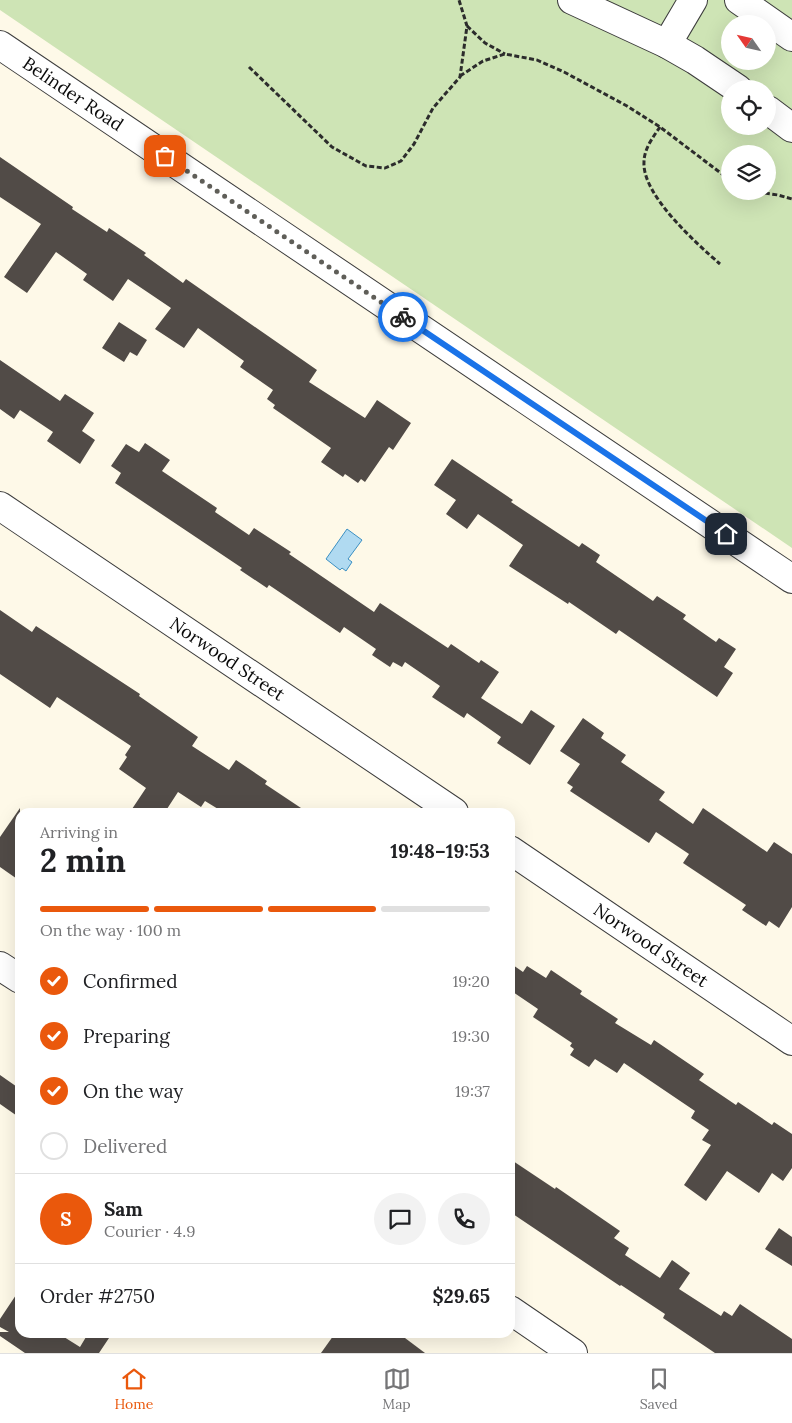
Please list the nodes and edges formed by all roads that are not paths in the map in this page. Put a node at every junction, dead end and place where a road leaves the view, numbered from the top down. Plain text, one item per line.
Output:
1 (572, 0) edge
2 (693, 0) edge
3 (739, 0) edge
4 (792, 37) edge
5 (667, 44) junction
6 (0, 45) edge
7 (725, 80) edge
8 (776, 116) edge
9 (792, 128) edge
10 (0, 506) edge
11 (792, 579) edge
12 (448, 808) edge
13 (515, 853) edge
14 (0, 966) edge
15 (15, 976) edge
16 (792, 1041) edge
17 (515, 1313) edge
18 (573, 1353) edge

1 - 5 street
2 - 5 street
3 - 4 street
5 - 7 street
6 - 11 street, Belinder Road
8 - 9 street
10 - 12 street, Norwood Street
13 - 16 street, Norwood Street
14 - 15 street
17 - 18 street

